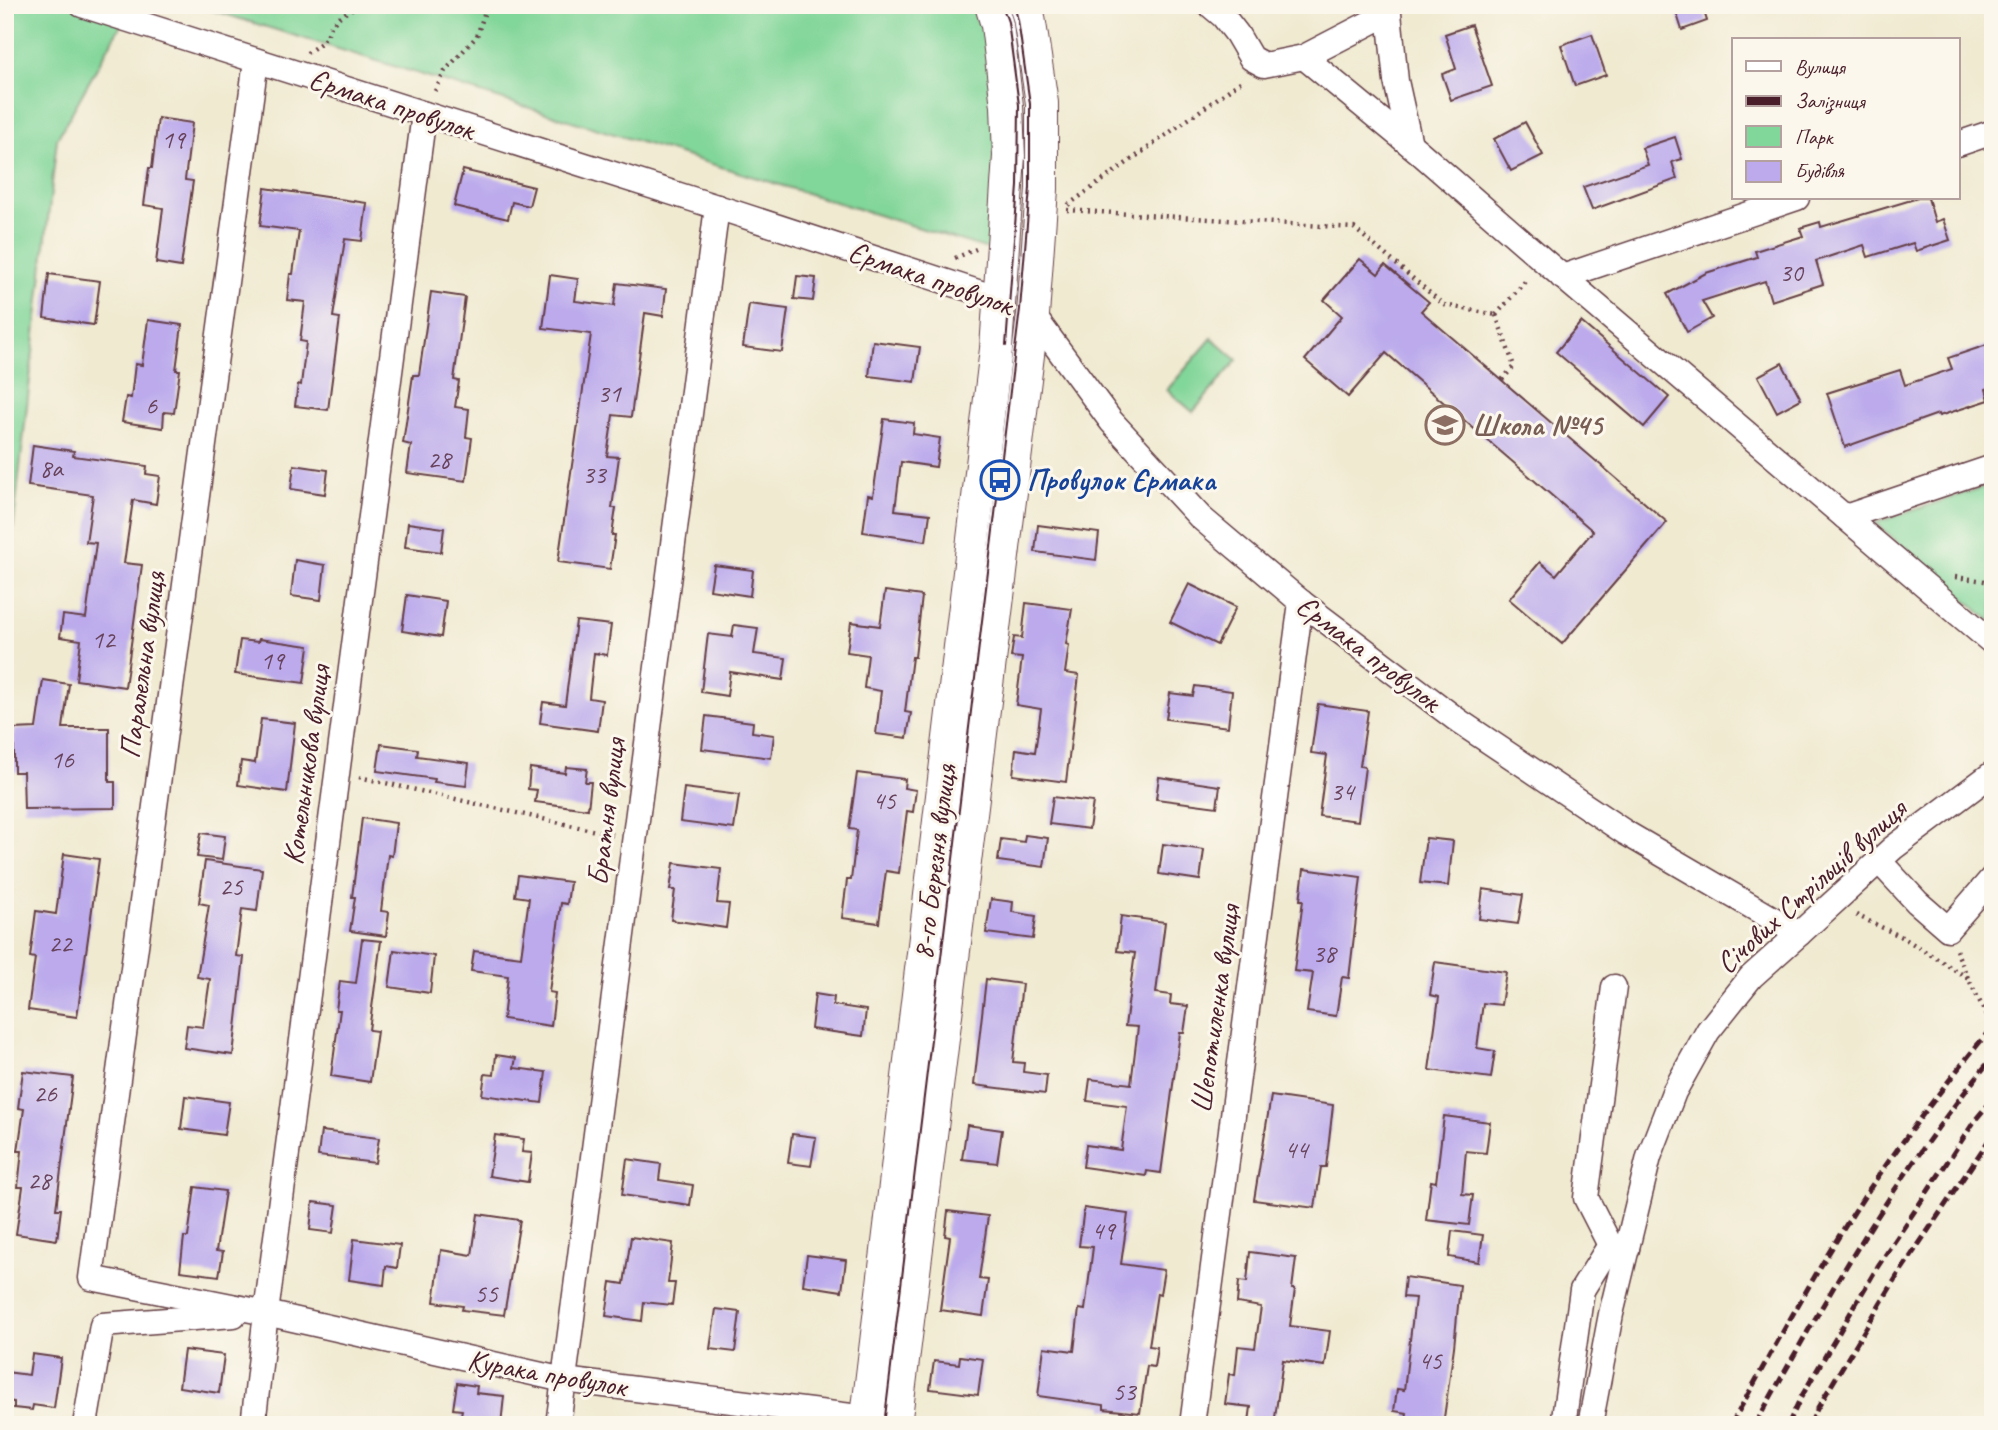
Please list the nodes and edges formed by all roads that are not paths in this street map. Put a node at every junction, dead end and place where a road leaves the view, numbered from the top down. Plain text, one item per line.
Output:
1 (82, 5) edge
2 (991, 5) edge
3 (1025, 5) edge
4 (1210, 5) edge
5 (1397, 9) edge
6 (1304, 57) junction
7 (256, 61) junction
8 (424, 114) junction
9 (1993, 132) edge
10 (1960, 143) edge
11 (1410, 144) junction
12 (1791, 200) edge
13 (717, 207) junction
14 (1562, 277) junction
15 (999, 299) junction
16 (1032, 314) junction
17 (1993, 467) edge
18 (1845, 517) junction
19 (1301, 602) junction
20 (1993, 643) edge
21 (1993, 773) edge
22 (1880, 861) junction
23 (1993, 877) edge
24 (1799, 934) junction
25 (1614, 986) dead end
26 (1618, 1247) junction
27 (91, 1278) joint
28 (266, 1313) junction
29 (564, 1380) junction
30 (888, 1423) edge
31 (85, 1425) edge
32 (253, 1425) edge
33 (558, 1425) edge
34 (1192, 1425) edge
35 (1563, 1425) edge
36 (1590, 1425) edge

1 - 7 street, Єрмака провулок
2 - 15 main road, 8-го Березня вулиця
3 - 16 main road, 8-го Березня вулиця
4 - 6 street
5 - 6 street
5 - 11 street
6 - 11 street
7 - 8 street, Єрмака провулок
7 - 27 street, Паралельна вулиця
8 - 13 street, Єрмака провулок
8 - 28 street, Котельникова вулиця
9 - 10 street
11 - 14 street
12 - 14 street
13 - 15 street, Єрмака провулок
13 - 29 street, Братня вулиця
14 - 18 street
15 - 16 main road, Єрмака провулок
15 - 30 main road, 8-го Березня вулиця
16 - 19 street, Єрмака провулок
16 - 30 main road, 8-го Березня вулиця
17 - 18 street
18 - 20 street
19 - 24 street, Єрмака провулок
19 - 34 street, Шепотиленка вулиця
21 - 22 street, Січових Стрільців вулиця
22 - 23 street
22 - 24 street, Січових Стрільців вулиця
24 - 26 street, Січових Стрільців вулиця
25 - 26 street
26 - 35 street
26 - 36 street, Січових Стрільців вулиця
27 - 28 street, Курака провулок
28 - 29 street, Курака провулок
28 - 31 street, Курака провулок
28 - 32 street, Котельникова вулиця
29 - 30 street, Курака провулок
29 - 33 street, Братня вулиця

